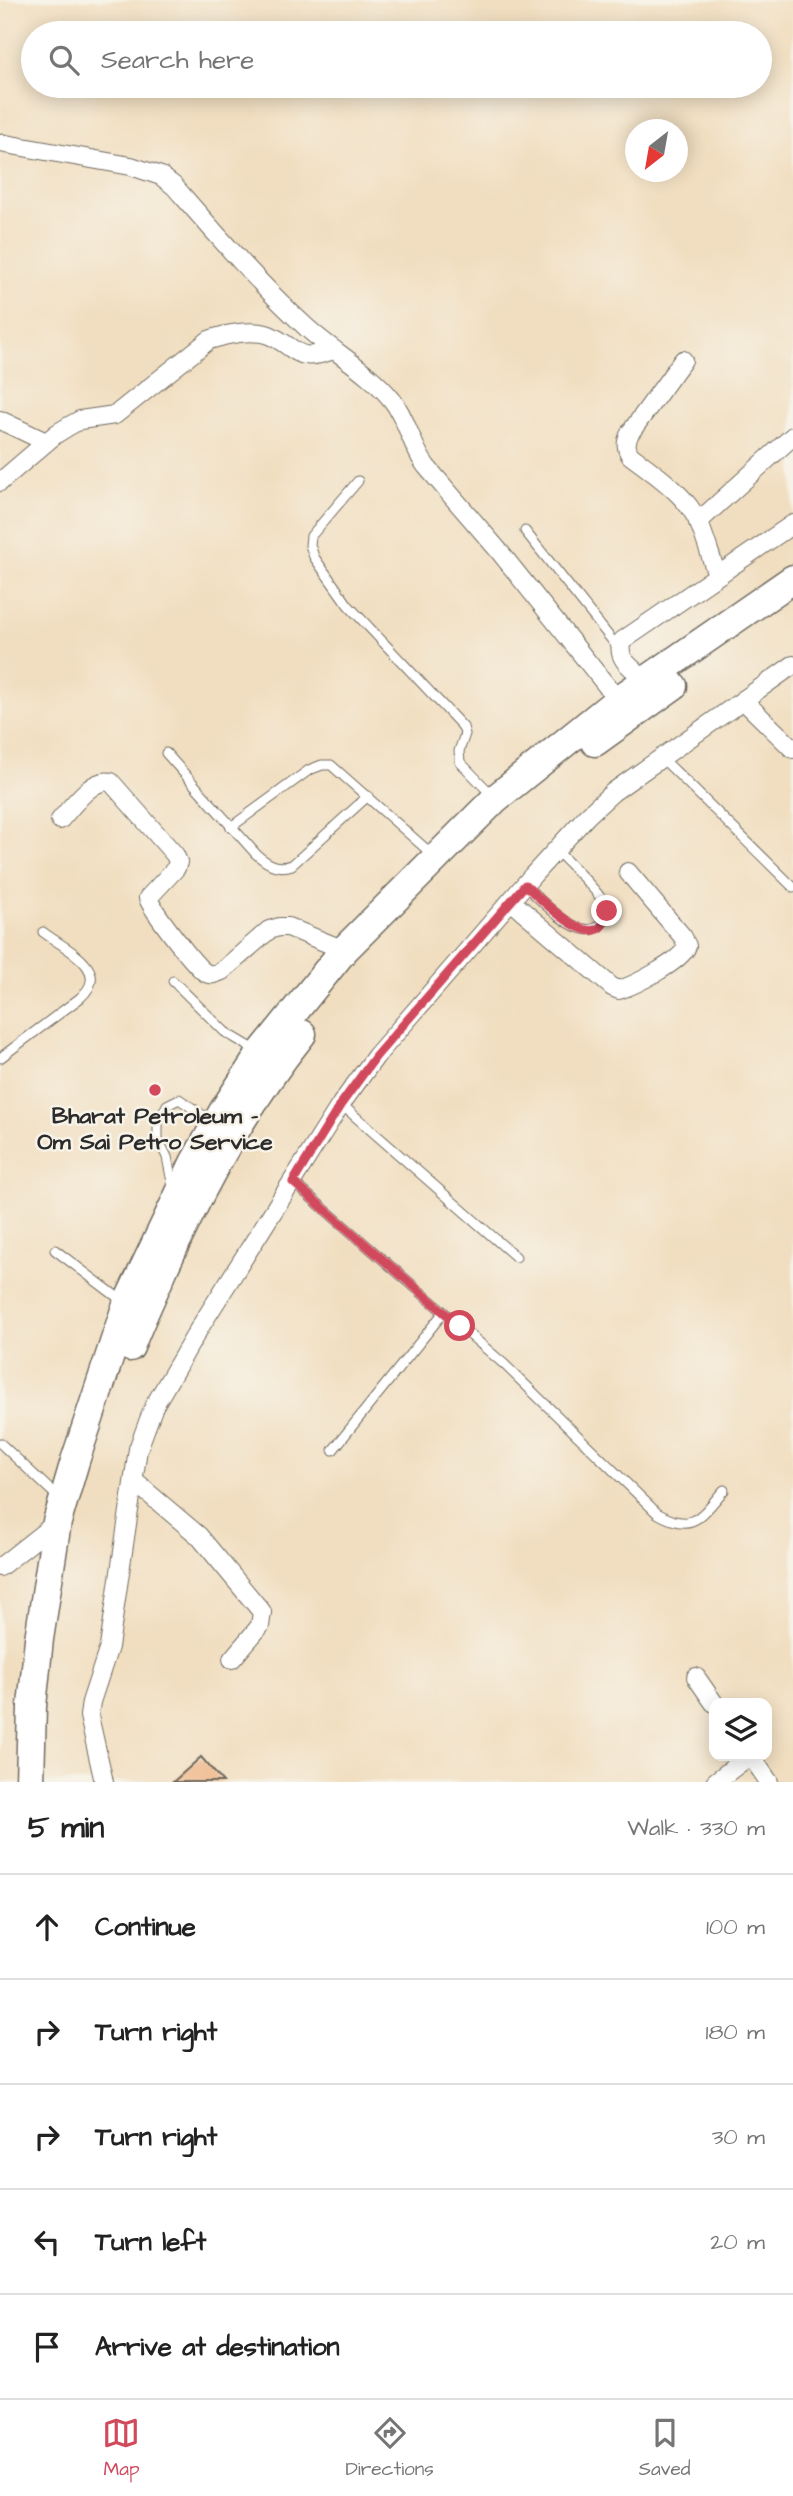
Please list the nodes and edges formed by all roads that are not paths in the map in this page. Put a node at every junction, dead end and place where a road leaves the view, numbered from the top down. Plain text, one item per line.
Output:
1 (0, 143) edge
2 (333, 350) junction
3 (683, 360) dead end
4 (0, 420) edge
5 (793, 436) edge
6 (46, 442) junction
7 (358, 481) dead end
8 (0, 482) edge
9 (698, 522) junction
10 (793, 524) edge
11 (526, 531) dead end
12 (717, 575) junction
13 (793, 579) edge
14 (793, 602) edge
15 (619, 649) junction
16 (793, 665) edge
17 (647, 681) junction
18 (618, 700) junction
19 (743, 700) junction
20 (792, 745) edge
21 (166, 753) dead end
22 (661, 757) junction
23 (368, 796) junction
24 (495, 799) junction
25 (60, 820) dead end
26 (231, 827) junction
27 (556, 850) junction
28 (435, 857) junction
29 (628, 872) dead end
30 (525, 885) junction
31 (793, 887) edge
32 (510, 901) junction
33 (43, 932) dead end
34 (344, 950) junction
35 (173, 981) dead end
36 (261, 1053) junction
37 (0, 1058) edge
38 (341, 1104) junction
39 (221, 1115) junction
40 (293, 1182) junction
41 (176, 1199) junction
42 (55, 1250) dead end
43 (516, 1257) dead end
44 (127, 1304) junction
45 (444, 1312) junction
46 (0, 1443) edge
47 (333, 1450) dead end
48 (135, 1482) junction
49 (724, 1490) dead end
50 (60, 1512) junction
51 (0, 1567) edge
52 (232, 1659) dead end
53 (696, 1677) dead end
54 (711, 1698) edge
55 (743, 1761) edge
56 (754, 1761) edge
57 (30, 1782) edge
58 (48, 1782) edge
59 (104, 1782) edge
60 (715, 1782) edge
61 (769, 1782) edge

1 - 2 street
2 - 6 street
2 - 18 street
3 - 9 street
4 - 6 street
5 - 9 street
6 - 8 street
7 - 24 lane
9 - 12 street
10 - 12 street
11 - 15 lane
12 - 15 street
13 - 17 highway
14 - 58 highway
15 - 17 street
16 - 19 street
17 - 18 highway
18 - 24 highway
19 - 20 street
19 - 22 street
21 - 26 lane
22 - 27 street
22 - 31 lane
23 - 26 lane
23 - 26 lane
23 - 28 lane
24 - 28 highway
25 - 34 street
27 - 30 street
27 - 30 lane
28 - 34 highway
29 - 32 street
30 - 32 street
32 - 38 street
33 - 37 lane
34 - 36 highway
35 - 36 lane
36 - 39 highway
38 - 40 street
38 - 43 lane
39 - 41 highway
39 - 41 lane
40 - 45 lane
40 - 48 street
41 - 44 highway
42 - 44 lane
44 - 50 highway
45 - 47 lane
45 - 49 lane
46 - 50 lane
48 - 52 street
48 - 59 street
50 - 51 street
50 - 57 highway
53 - 54 street
55 - 60 street
56 - 61 street

